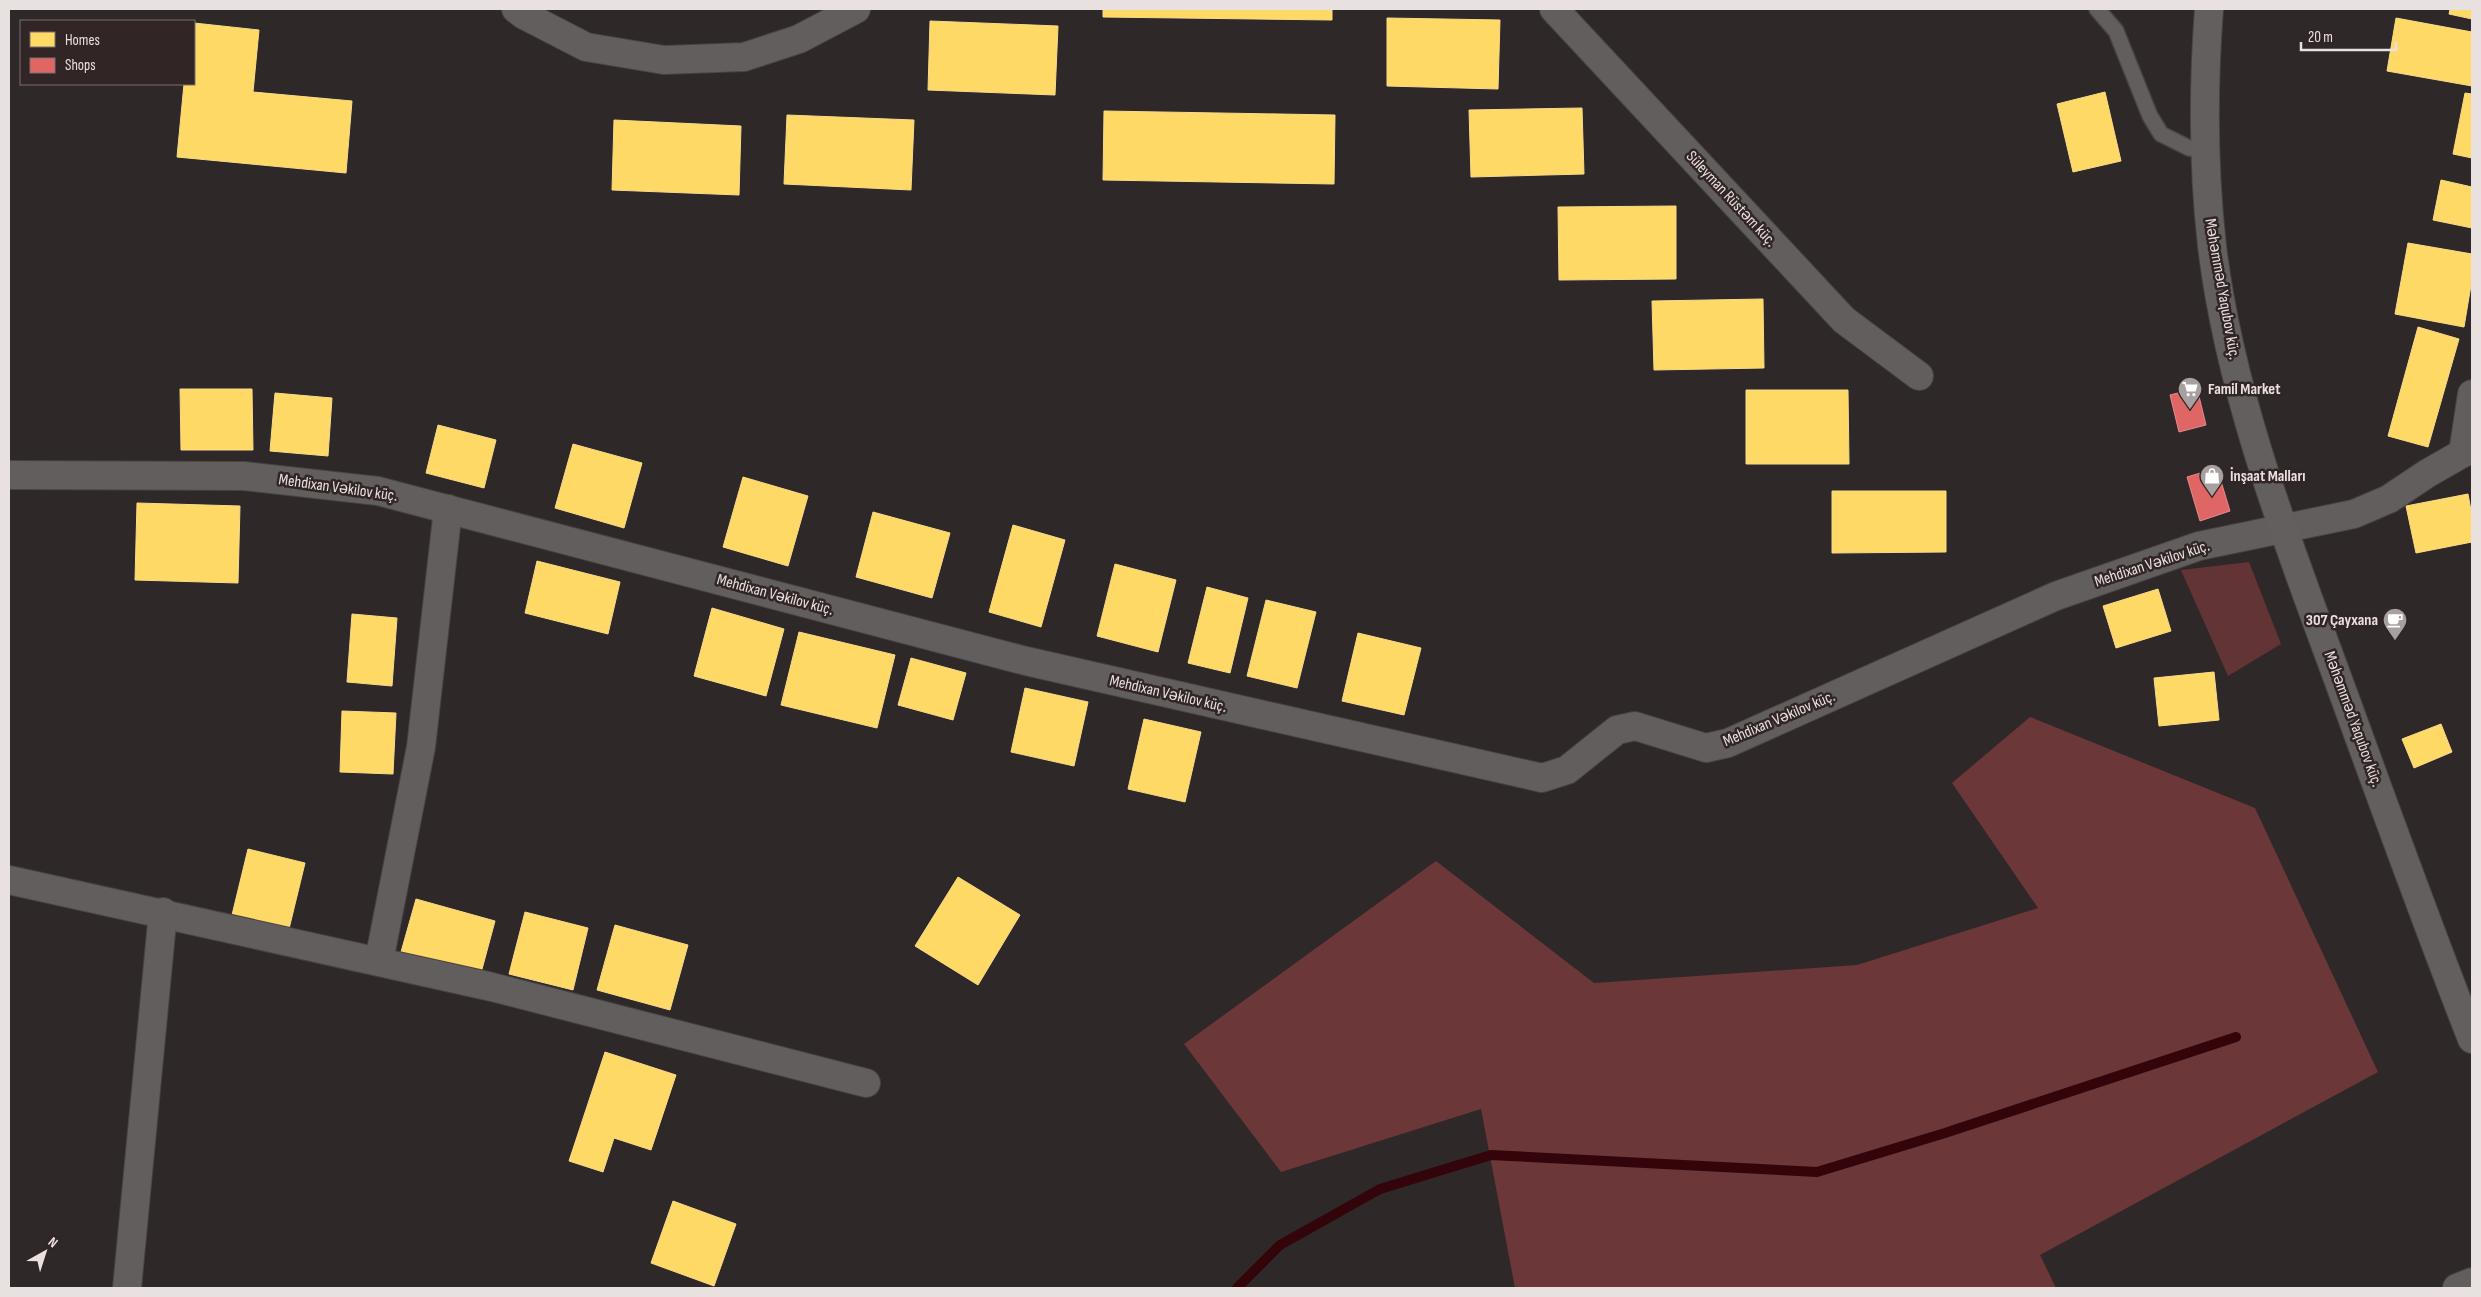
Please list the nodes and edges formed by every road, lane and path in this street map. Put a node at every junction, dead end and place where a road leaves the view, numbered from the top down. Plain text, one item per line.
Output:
1 (516, 9) edge
2 (856, 9) edge
3 (1554, 9) edge
4 (2097, 9) edge
5 (2209, 9) edge
6 (2206, 150) junction
7 (1919, 376) dead end
8 (2472, 394) edge
9 (2467, 451) edge
10 (9, 475) edge
11 (448, 509) junction
12 (2283, 530) junction
13 (9, 880) edge
14 (163, 912) junction
15 (379, 961) junction
16 (2472, 1039) edge
17 (866, 1083) dead end
18 (2472, 1282) edge
19 (127, 1288) edge
20 (2457, 1288) edge

1 - 2 street
3 - 7 street, Süleyman Rüstəm küç.
4 - 6 lane
5 - 6 main road, Məhəmməd Yaqubov küç.
6 - 12 main road, Məhəmməd Yaqubov küç.
8 - 9 street
9 - 12 street, Mehdixan Vəkilov küç.
10 - 11 street, Mehdixan Vəkilov küç.
11 - 12 street, Mehdixan Vəkilov küç.
11 - 15 street
12 - 16 main road, Məhəmməd Yaqubov küç.
13 - 14 street
14 - 15 street
14 - 19 street
15 - 17 street
18 - 20 street

